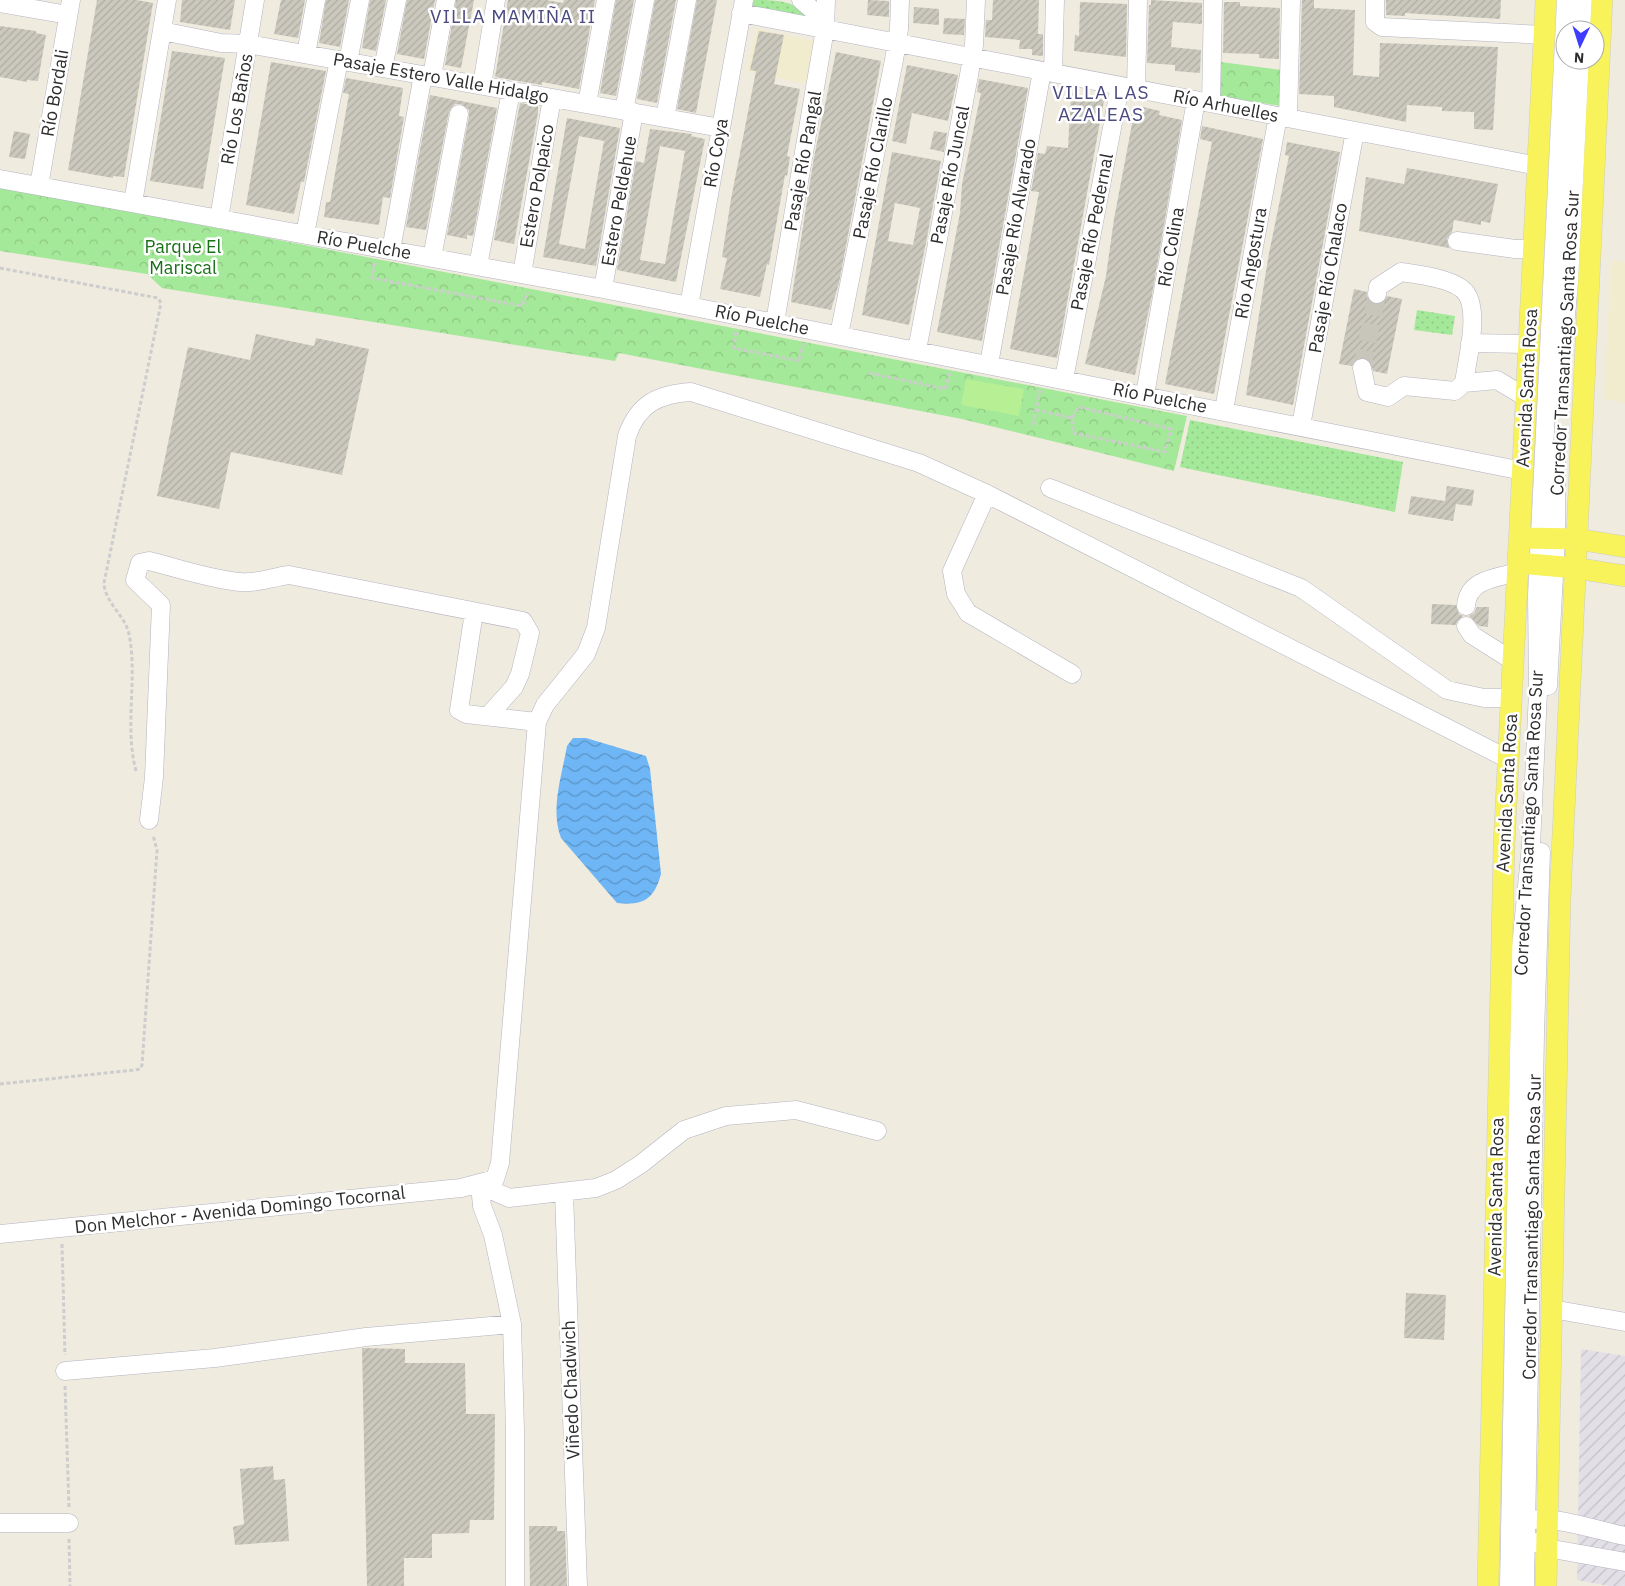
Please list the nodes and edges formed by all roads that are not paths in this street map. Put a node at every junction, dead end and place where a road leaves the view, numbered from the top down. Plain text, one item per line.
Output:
1 (167, 0) edge
2 (255, 0) edge
3 (316, 0) edge
4 (360, 0) edge
5 (397, 0) edge
6 (446, 0) edge
7 (496, 0) edge
8 (606, 0) edge
9 (645, 0) edge
10 (687, 0) edge
11 (802, 0) edge
12 (826, 0) edge
13 (900, 0) edge
14 (976, 0) edge
15 (1055, 0) edge
16 (1138, 0) edge
17 (1213, 0) edge
18 (1291, 0) edge
19 (1375, 0) edge
20 (1546, 0) edge
21 (1566, 0) edge
22 (1583, 0) edge
23 (1602, 0) edge
24 (0, 3) edge
25 (743, 6) edge
26 (69, 8) edge
27 (1582, 20) edge
28 (825, 29) junction
29 (162, 31) junction
30 (1544, 35) junction
31 (897, 43) junction
32 (248, 44) junction
33 (306, 54) junction
34 (972, 57) junction
35 (343, 61) junction
36 (383, 68) junction
37 (1580, 70) edge
38 (1048, 72) junction
39 (428, 76) junction
40 (482, 85) junction
41 (1128, 87) junction
42 (511, 91) junction
43 (552, 98) junction
44 (1204, 102) junction
45 (587, 104) junction
46 (629, 111) junction
47 (459, 114) dead end
48 (1283, 117) junction
49 (665, 118) junction
50 (721, 128) junction
51 (1355, 131) junction
52 (1538, 166) junction
53 (0, 179) edge
54 (39, 186) junction
55 (133, 203) junction
56 (219, 218) junction
57 (305, 234) junction
58 (1457, 241) dead end
59 (1534, 249) junction
60 (391, 250) junction
61 (432, 258) junction
62 (478, 266) junction
63 (527, 279) junction
64 (603, 289) junction
65 (1377, 294) tunnel mouth
66 (689, 306) junction
67 (775, 322) junction
68 (839, 335) junction
69 (1470, 343) junction
70 (1530, 344) junction
71 (917, 350) junction
72 (989, 364) junction
73 (1362, 368) tunnel mouth
74 (1064, 379) junction
75 (1464, 383) junction
76 (1145, 395) junction
77 (1527, 398) junction
78 (1224, 410) junction
79 (1301, 426) junction
80 (1523, 471) junction
81 (1050, 488) dead end
82 (987, 494) junction
83 (1548, 538) junction
84 (1625, 547) edge
85 (1556, 566) junction
86 (1518, 568) junction
87 (1625, 576) edge
88 (1466, 606) dead end
89 (474, 612) junction
90 (1466, 626) dead end
91 (1513, 661) junction
92 (1072, 674) dead end
93 (1511, 698) junction
94 (488, 716) junction
95 (537, 722) junction
96 (1508, 760) junction
97 (149, 820) road end
98 (877, 1132) dead end
99 (480, 1185) junction
100 (564, 1193) junction
101 (0, 1234) edge
102 (1552, 1309) junction
103 (1625, 1322) edge
104 (512, 1324) junction
105 (65, 1371) road end
106 (1548, 1518) junction
107 (0, 1523) edge
108 (69, 1523) road end
109 (1521, 1530) junction
110 (1625, 1536) edge
111 (1547, 1548) junction
112 (1625, 1562) edge
113 (515, 1586) edge
114 (578, 1586) edge
115 (1488, 1586) edge
116 (1509, 1586) edge
117 (1525, 1586) edge
118 (1546, 1586) edge

1 - 29 street
2 - 32 street, Río Los Baños
3 - 33 street
4 - 35 street
5 - 36 street
6 - 39 street
7 - 40 street
8 - 45 street
9 - 46 street, Estero Peldehue
10 - 49 street
11 - 28 street
12 - 28 street, Pasaje Río Pangal
13 - 31 street, Pasaje Río Clarillo
14 - 34 street, Pasaje Río Juncal
15 - 38 street, Pasaje Río Alvarado
16 - 41 street, Pasaje Río Pedernal
17 - 44 street, Río Colina
18 - 48 street, Río Angostura
19 - 30 street
20 - 30 main road, Avenida Santa Rosa
21 - 83 street, Corredor Transantiago Santa Rosa Sur
22 - 27 street
23 - 83 main road, Avenida Santa Rosa
24 - 26 street
25 - 28 street, Río Arhuelles
25 - 50 street, Río Coya
26 - 54 street, Río Bordali
28 - 31 street, Río Arhuelles
28 - 67 street, Pasaje Río Pangal
29 - 32 street, Pasaje Estero Valle Hidalgo
29 - 55 street
30 - 52 main road, Avenida Santa Rosa
31 - 34 street, Río Arhuelles
31 - 68 street, Pasaje Río Clarillo
32 - 33 street, Pasaje Estero Valle Hidalgo
32 - 56 street, Río Los Baños
33 - 35 street, Pasaje Estero Valle Hidalgo
34 - 38 street, Río Arhuelles
34 - 71 street, Pasaje Río Juncal
35 - 36 street, Pasaje Estero Valle Hidalgo
35 - 57 street
36 - 39 street, Pasaje Estero Valle Hidalgo
37 - 83 street, Corredor Transantiago Santa Rosa Sur
38 - 41 street, Río Arhuelles
38 - 72 street, Pasaje Río Alvarado
39 - 40 street, Pasaje Estero Valle Hidalgo
39 - 60 street
40 - 42 street, Pasaje Estero Valle Hidalgo
41 - 44 street, Río Arhuelles
41 - 74 street, Pasaje Río Pedernal
42 - 43 street, Pasaje Estero Valle Hidalgo
42 - 62 street
43 - 45 street, Pasaje Estero Valle Hidalgo
43 - 63 street, Estero Polpaico
44 - 48 street, Río Arhuelles
44 - 76 street, Río Colina
45 - 46 street, Pasaje Estero Valle Hidalgo
46 - 49 street, Pasaje Estero Valle Hidalgo
46 - 64 street, Estero Peldehue
47 - 61 street
48 - 51 street, Río Arhuelles
48 - 78 street, Río Angostura
49 - 50 street, Pasaje Estero Valle Hidalgo
50 - 66 street, Río Coya
51 - 52 street, Río Arhuelles
51 - 79 street, Pasaje Río Chalaco
52 - 59 main road, Avenida Santa Rosa
53 - 54 street, Río Puelche
54 - 55 street, Río Puelche
55 - 56 street, Río Puelche
56 - 57 street, Río Puelche
57 - 60 street, Río Puelche
58 - 59 street
59 - 70 main road, Avenida Santa Rosa
60 - 61 street, Río Puelche
61 - 62 street, Río Puelche
62 - 63 street, Río Puelche
63 - 64 street, Río Puelche
64 - 66 street, Río Puelche
65 - 69 street
66 - 67 street, Río Puelche
67 - 68 street, Río Puelche
68 - 71 street, Río Puelche
69 - 70 street
69 - 75 street
70 - 77 main road, Avenida Santa Rosa
71 - 72 street, Río Puelche
72 - 74 street, Río Puelche
73 - 75 street
74 - 76 street, Río Puelche
75 - 77 street
76 - 78 street, Río Puelche
77 - 80 main road, Avenida Santa Rosa
78 - 79 street, Río Puelche
79 - 80 street, Río Puelche
80 - 83 main road, Avenida Santa Rosa
81 - 93 street
82 - 92 street
82 - 95 street
82 - 96 street
83 - 84 main road
83 - 85 main road, Avenida Santa Rosa
83 - 85 street, Corredor Transantiago Santa Rosa Sur
83 - 86 main road, Avenida Santa Rosa
85 - 86 main road
85 - 87 main road
85 - 102 main road, Avenida Santa Rosa
85 - 109 street, Corredor Transantiago Santa Rosa Sur
86 - 88 street
86 - 91 main road, Avenida Santa Rosa
89 - 94 street
89 - 94 street
89 - 97 street
90 - 91 street
91 - 93 main road, Avenida Santa Rosa
93 - 96 main road, Avenida Santa Rosa
94 - 95 street
95 - 99 street
96 - 115 main road, Avenida Santa Rosa
98 - 100 street
99 - 100 street
99 - 101 street, Don Melchor - Avenida Domingo Tocornal
99 - 104 street
100 - 114 street, Viñedo Chadwich
102 - 103 street
102 - 106 main road, Avenida Santa Rosa
104 - 105 street
104 - 113 street
106 - 109 street
106 - 110 street
106 - 111 main road, Avenida Santa Rosa
107 - 108 street
109 - 111 street
109 - 116 street, Corredor Transantiago Santa Rosa Sur
109 - 117 street, Corredor Transantiago Santa Rosa Sur
111 - 112 street
111 - 118 main road, Avenida Santa Rosa

